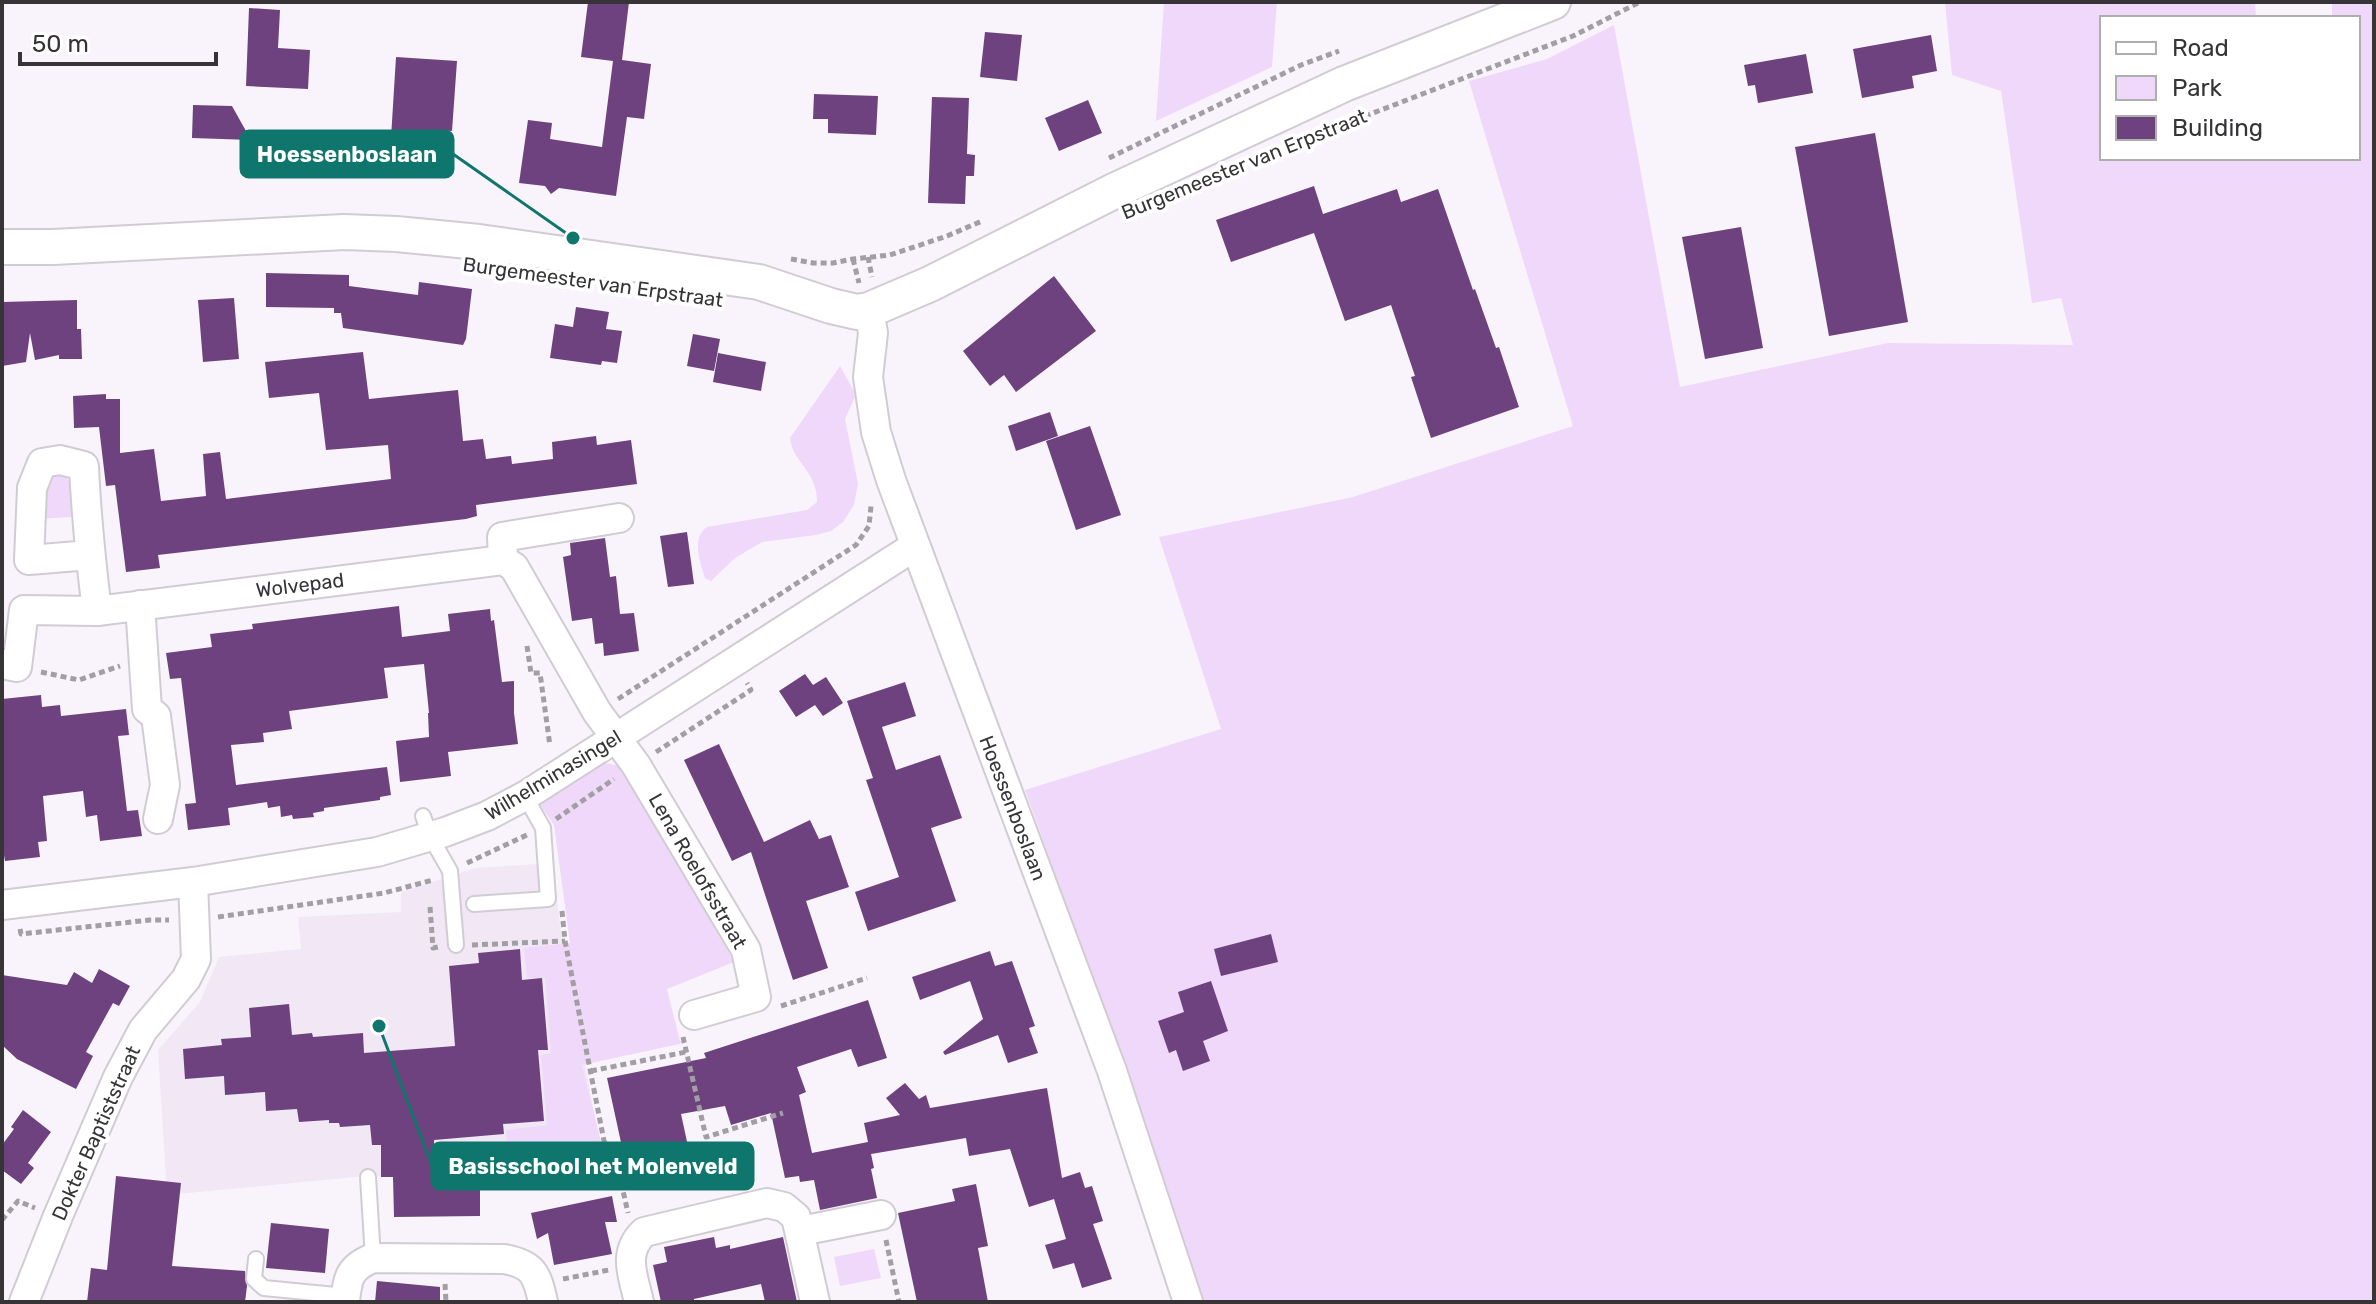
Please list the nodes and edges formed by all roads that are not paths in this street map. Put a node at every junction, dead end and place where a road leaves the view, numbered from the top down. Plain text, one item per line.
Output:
1 (1553, 2) edge
2 (2, 247) edge
3 (869, 310) junction
4 (619, 518) dead end
5 (915, 546) junction
6 (90, 555) dead end
7 (503, 560) junction
8 (140, 605) junction
9 (97, 611) junction
10 (9, 665) edge
11 (617, 738) junction
12 (525, 796) junction
13 (158, 819) dead end
14 (426, 826) junction
15 (193, 882) junction
16 (10, 904) edge
17 (474, 904) dead end
18 (456, 945) road end
19 (694, 1015) road end
20 (368, 1177) dead end
21 (881, 1215) road end
22 (801, 1231) junction
23 (373, 1258) junction
24 (256, 1259) dead end
25 (541, 1293) edge
26 (346, 1299) edge
27 (1181, 1301) edge
28 (24, 1302) edge
29 (639, 1302) edge
30 (815, 1302) edge

1 - 3 street, Burgemeester van Erpstraat
2 - 3 street, Burgemeester van Erpstraat
3 - 5 street, Hoessenboslaan
4 - 7 street
5 - 11 street, Wilhelminasingel
5 - 27 street, Hoessenboslaan
6 - 9 street
7 - 8 street, Wolvepad
7 - 11 street
8 - 9 street, Wolvepad
8 - 13 street
9 - 10 street, Wolvepad
11 - 12 street, Wilhelminasingel
11 - 19 street, Lena Roelofsstraat
12 - 14 street, Wilhelminasingel
12 - 17 lane
14 - 15 street, Wilhelminasingel
14 - 18 lane
15 - 16 street, Wilhelminasingel
15 - 28 street, Dokter Baptiststraat
20 - 23 lane
21 - 22 street
22 - 29 street
22 - 30 street
23 - 25 street
23 - 26 street
24 - 26 lane

